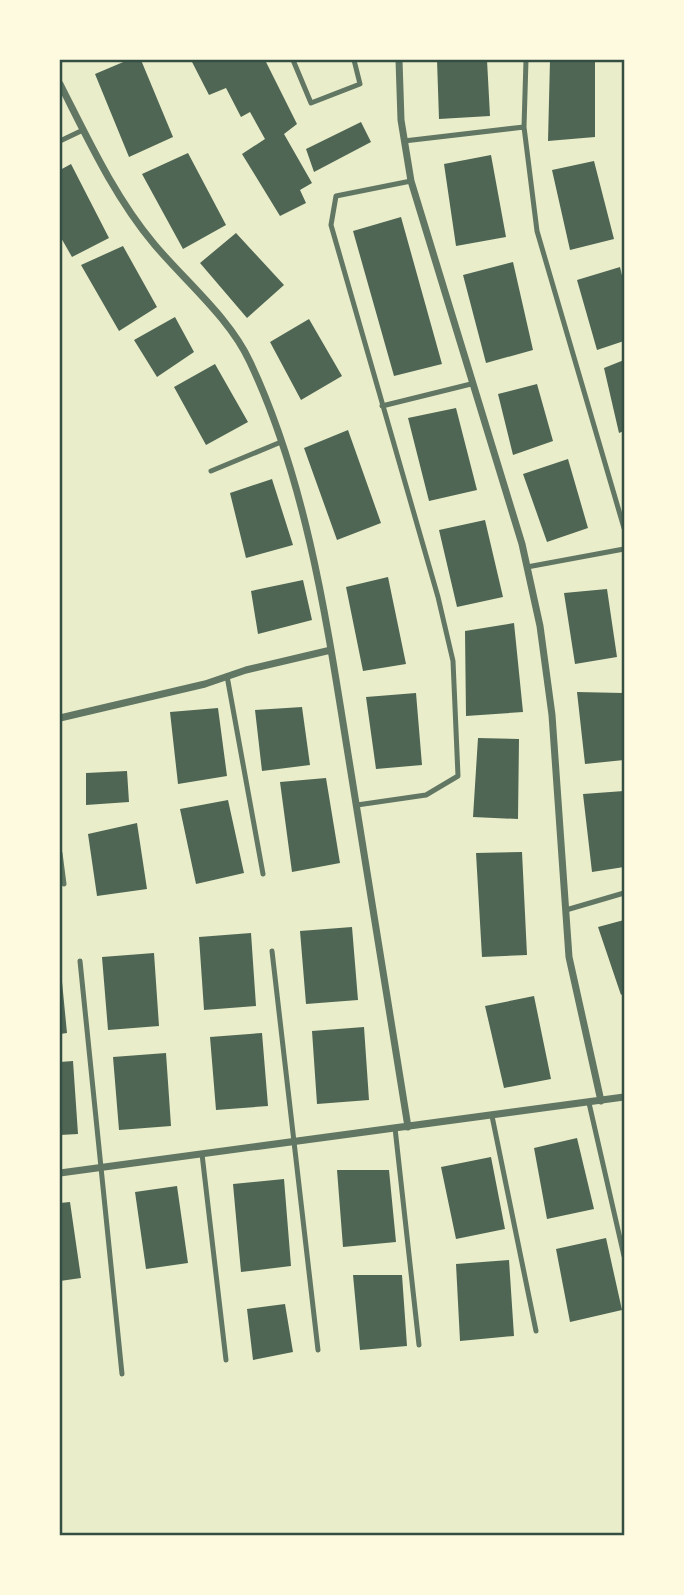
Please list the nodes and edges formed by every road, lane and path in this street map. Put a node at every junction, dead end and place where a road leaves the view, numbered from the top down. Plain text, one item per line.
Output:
1 (293, 60) edge
2 (354, 60) edge
3 (399, 60) edge
4 (526, 60) edge
5 (60, 84) edge
6 (524, 127) junction
7 (83, 130) junction
8 (60, 141) edge
9 (404, 142) junction
10 (411, 181) junction
11 (471, 384) junction
12 (382, 406) junction
13 (281, 442) junction
14 (211, 471) dead end
15 (625, 528) edge
16 (625, 549) edge
17 (527, 567) junction
18 (331, 650) junction
19 (228, 676) junction
20 (60, 718) edge
21 (357, 805) junction
22 (60, 853) edge
23 (262, 874) dead end
24 (64, 884) dead end
25 (625, 893) edge
26 (566, 910) junction
27 (272, 951) dead end
28 (80, 961) dead end
29 (625, 1097) edge
30 (601, 1101) junction
31 (589, 1103) junction
32 (492, 1116) junction
33 (408, 1127) junction
34 (395, 1128) junction
35 (295, 1142) junction
36 (202, 1154) junction
37 (100, 1167) junction
38 (60, 1172) edge
39 (625, 1256) edge
40 (536, 1331) dead end
41 (419, 1346) dead end
42 (318, 1350) dead end
43 (226, 1360) dead end
44 (122, 1374) dead end

1 - 2 lane
3 - 9 street
4 - 6 lane
5 - 7 street
6 - 9 lane
6 - 15 lane
7 - 8 lane
7 - 13 street
9 - 10 street
10 - 11 street
10 - 12 lane
11 - 12 lane
11 - 17 street
12 - 21 lane
13 - 14 lane
13 - 18 street
16 - 17 lane
17 - 26 street
18 - 19 street
18 - 21 street
19 - 20 street
19 - 23 lane
21 - 33 street
22 - 24 lane
25 - 26 lane
26 - 30 street
27 - 35 lane
28 - 37 lane
29 - 30 street
30 - 31 street
31 - 32 street
31 - 39 lane
32 - 33 street
32 - 40 lane
33 - 34 street
34 - 35 street
34 - 41 lane
35 - 36 street
35 - 42 lane
36 - 37 street
36 - 43 lane
37 - 38 street
37 - 44 lane

